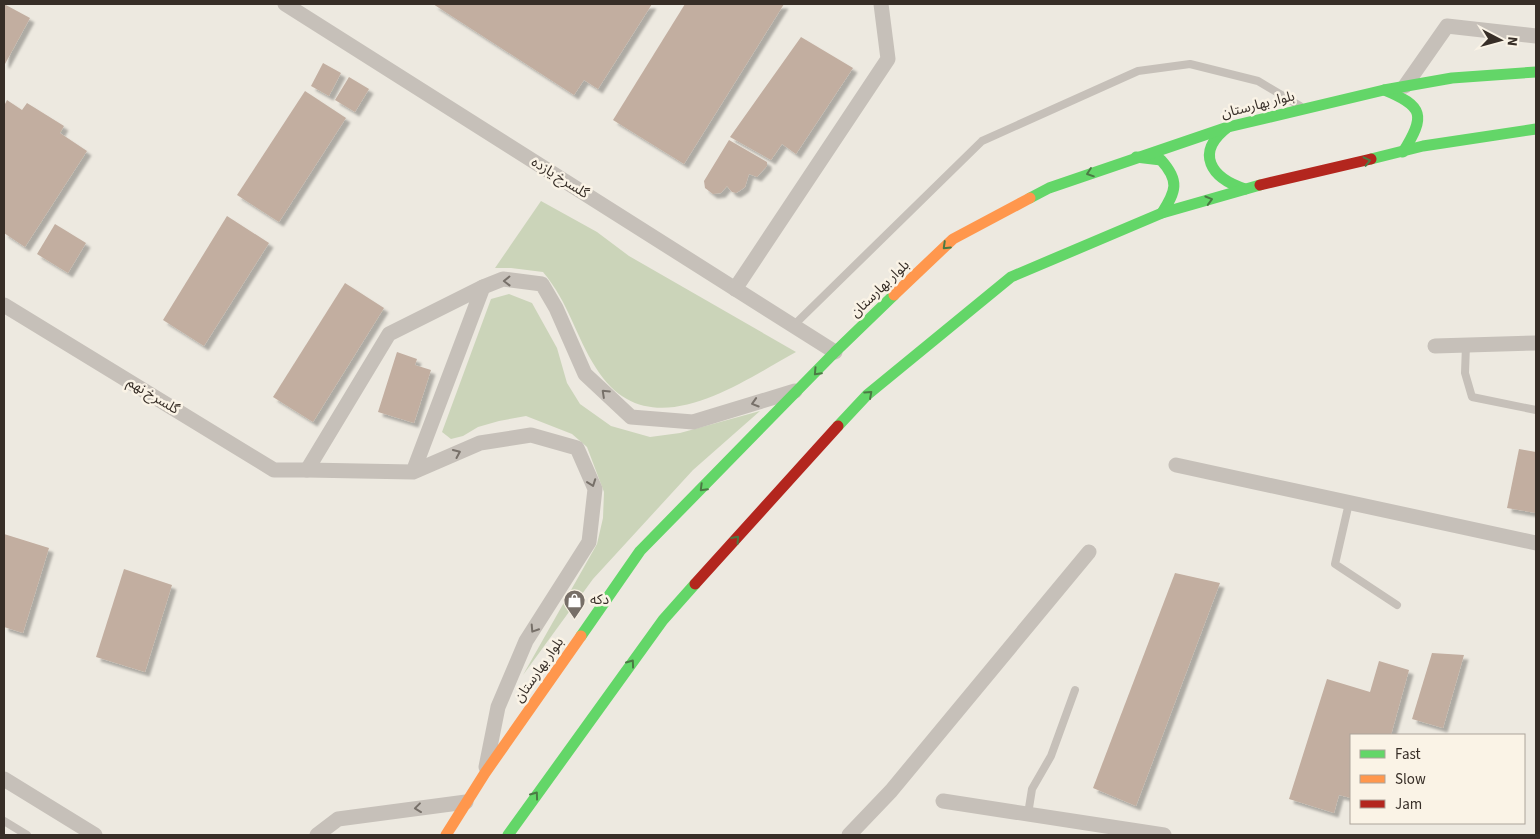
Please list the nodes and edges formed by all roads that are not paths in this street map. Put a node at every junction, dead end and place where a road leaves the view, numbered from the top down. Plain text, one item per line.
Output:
1 (285, 4) edge
2 (881, 4) edge
3 (1536, 36) edge
4 (1536, 72) edge
5 (1405, 86) junction
6 (1384, 90) junction
7 (1304, 109) junction
8 (1228, 126) junction
9 (1536, 129) edge
10 (1403, 152) junction
11 (1136, 157) junction
12 (1245, 189) junction
13 (1162, 213) junction
14 (483, 287) junction
15 (735, 289) junction
16 (4, 305) edge
17 (793, 326) junction
18 (1536, 343) edge
19 (1466, 345) junction
20 (1434, 346) dead end
21 (835, 352) junction
22 (801, 389) junction
23 (1536, 410) edge
24 (1176, 465) dead end
25 (307, 470) junction
26 (413, 472) junction
27 (1349, 503) junction
28 (1536, 543) edge
29 (1089, 552) dead end
30 (1396, 605) dead end
31 (1075, 690) dead end
32 (485, 773) junction
33 (4, 779) edge
34 (943, 801) dead end
35 (466, 802) junction
36 (1028, 814) junction
37 (4, 821) edge
38 (26, 835) edge
39 (96, 835) edge
40 (317, 835) edge
41 (446, 835) edge
42 (508, 835) edge
43 (849, 835) edge
44 (1164, 835) edge

1 - 15 street, گلسرخ یازده
2 - 15 street
3 - 5 street
4 - 5 street, بلوار بهارستان
5 - 6 street, بلوار بهارستان
6 - 7 street, بلوار بهارستان
6 - 10 street
7 - 8 street, بلوار بهارستان
7 - 17 lane
8 - 11 street, بلوار بهارستان
8 - 12 street
9 - 10 street
12 -> 10 street
11 - 13 street
11 -> 21 street, بلوار بهارستان
13 -> 12 street
42 -> 13 street
22 -> 14 street
14 - 25 street
14 - 26 street
15 - 17 street, گلسرخ یازده
16 - 25 street, گلسرخ نهم
17 - 21 street, گلسرخ یازده
18 - 19 street
19 - 20 street
19 - 23 lane
21 -> 22 street, بلوار بهارستان
22 -> 32 street, بلوار بهارستان
24 - 27 street
25 - 26 street, گلسرخ نهم
26 -> 32 street
27 - 28 street
27 - 30 lane
29 - 43 street
31 - 36 lane
32 - 35 street, بلوار بهارستان
33 - 39 street
34 - 36 street
35 -> 40 street
35 - 41 street, بلوار بهارستان
36 - 44 street
37 - 38 lane

